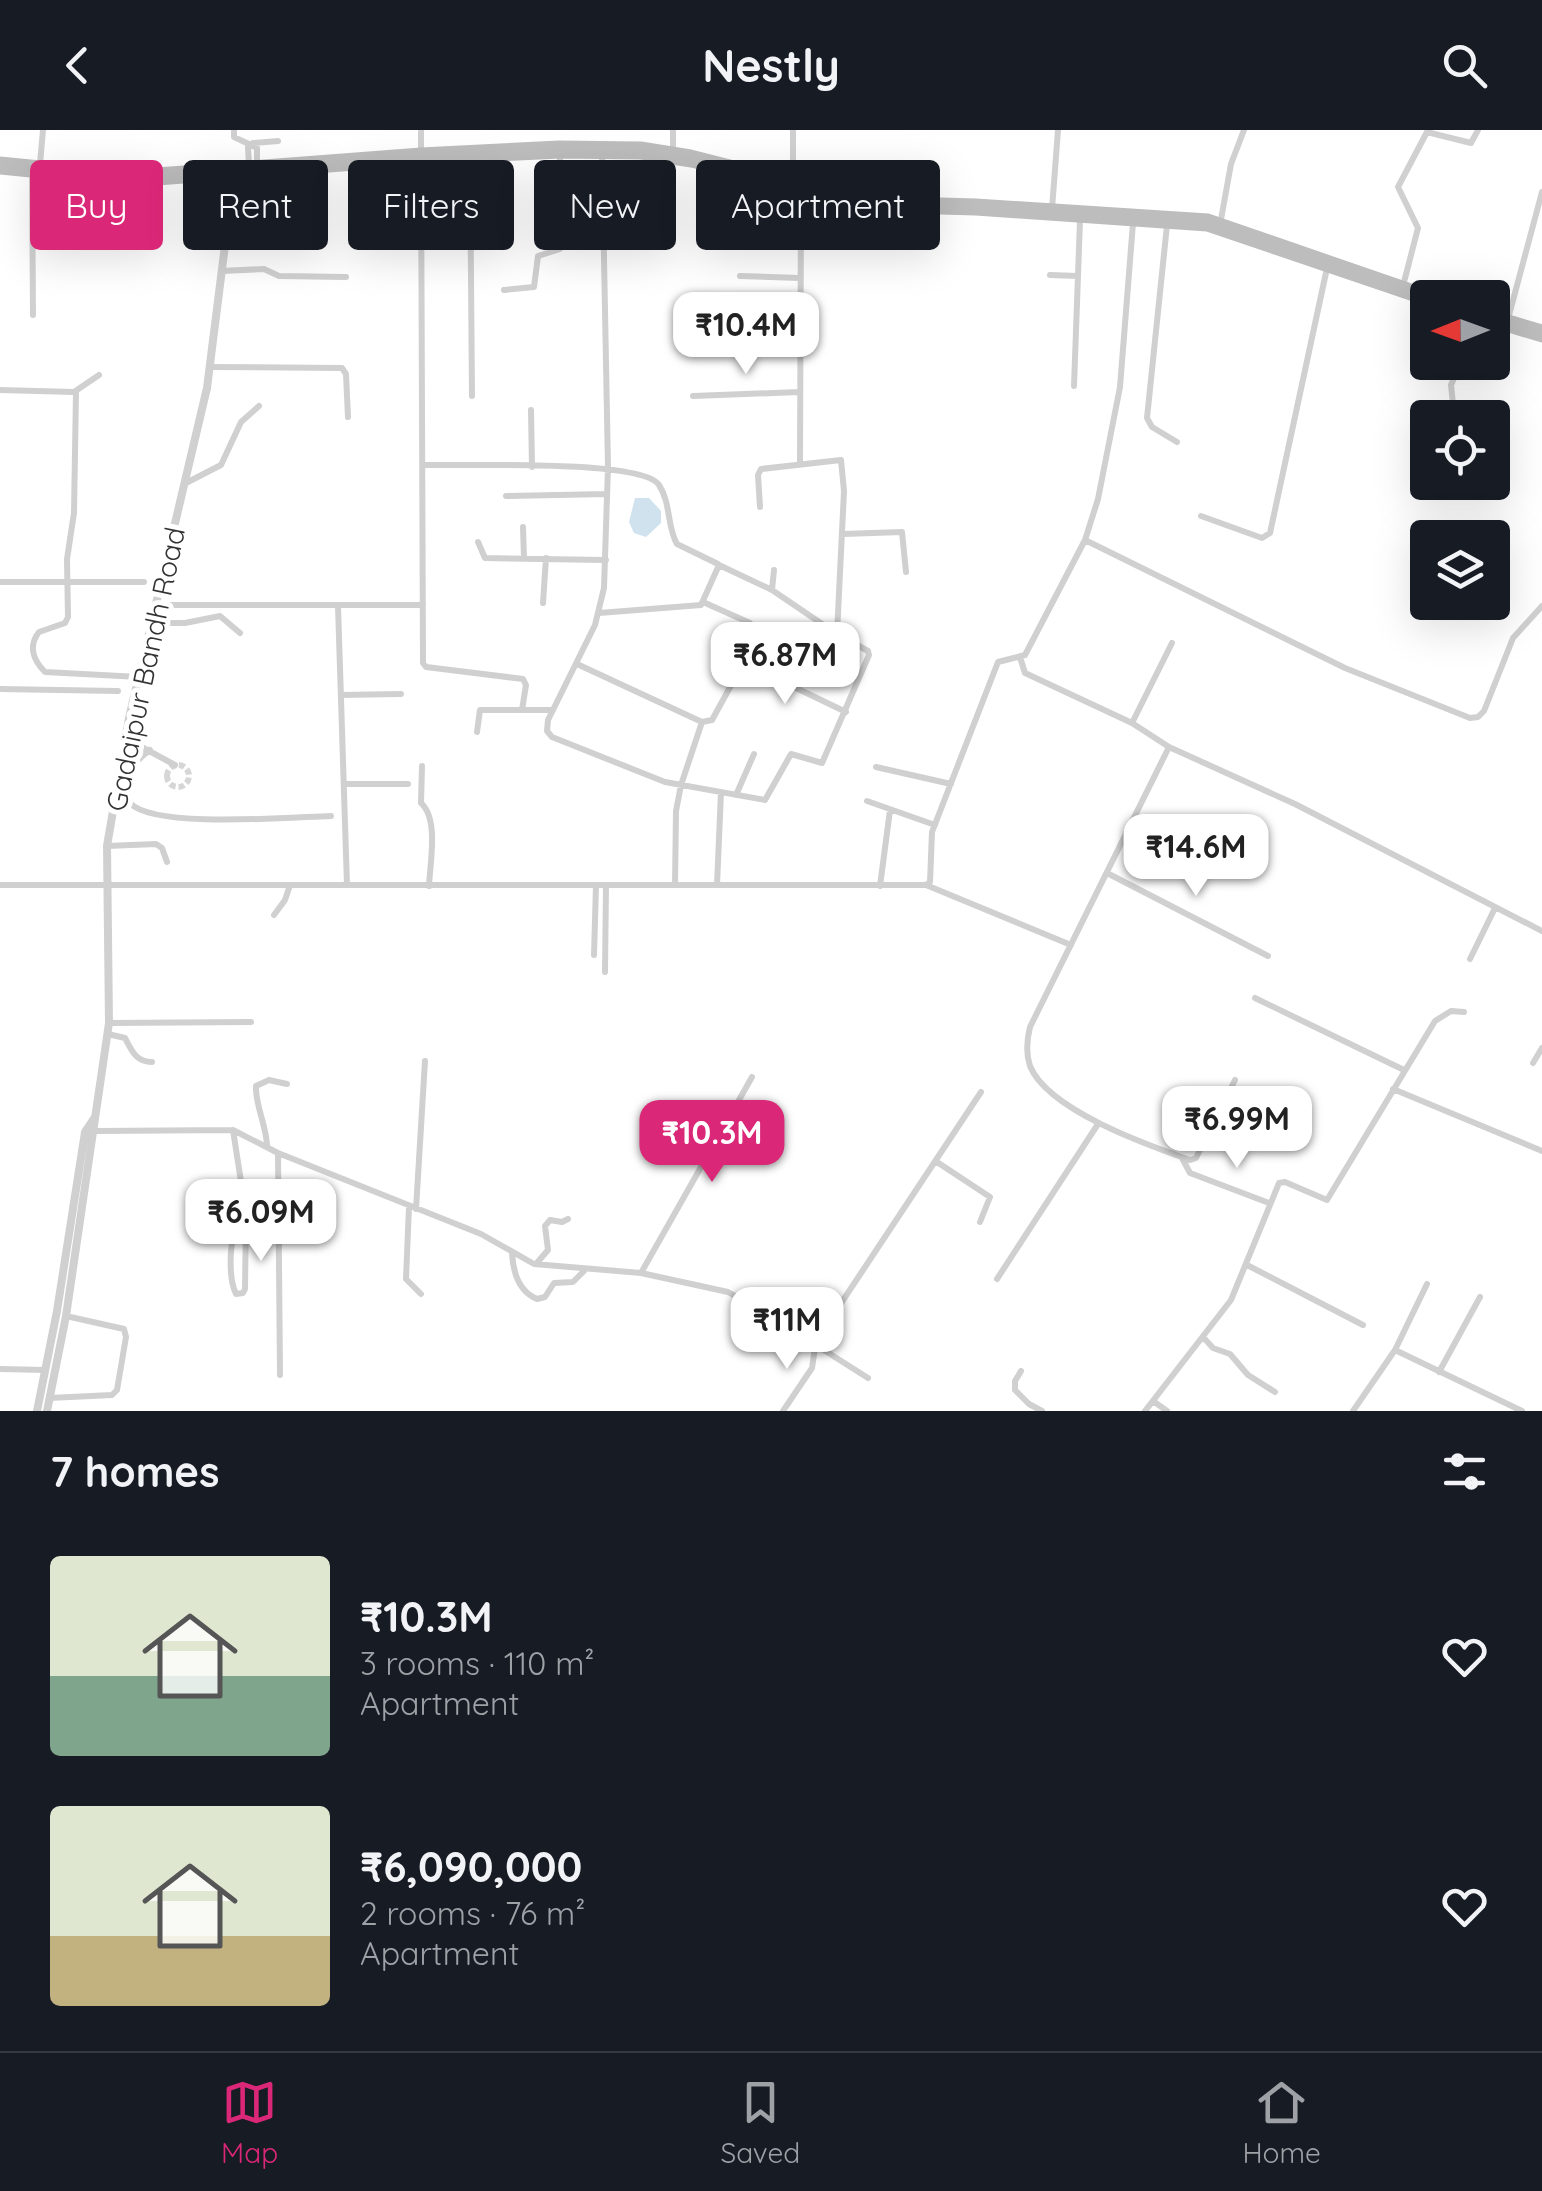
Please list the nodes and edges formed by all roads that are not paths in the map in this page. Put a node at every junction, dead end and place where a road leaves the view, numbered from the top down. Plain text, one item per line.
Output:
1 (43, 130) edge
2 (234, 130) edge
3 (421, 130) edge
4 (672, 130) edge
5 (793, 130) edge
6 (1058, 130) edge
7 (1244, 130) edge
8 (1478, 130) edge
9 (278, 141) dead end
10 (252, 144) junction
11 (673, 150) junction
12 (602, 153) junction
13 (560, 154) junction
14 (421, 156) junction
15 (470, 159) junction
16 (38, 160) edge
17 (251, 160) edge
18 (707, 160) edge
19 (795, 160) edge
20 (0, 161) edge
21 (328, 161) edge
22 (328, 163) edge
23 (696, 164) edge
24 (30, 168) edge
25 (0, 170) edge
26 (30, 170) edge
27 (1542, 192) edge
28 (940, 202) edge
29 (940, 210) edge
30 (1052, 210) junction
31 (1080, 220) junction
32 (1133, 223) junction
33 (1167, 225) junction
34 (1220, 225) junction
35 (34, 250) edge
36 (225, 250) edge
37 (799, 250) edge
38 (1327, 268) junction
39 (222, 271) junction
40 (346, 276) dead end
41 (740, 276) dead end
42 (1050, 276) dead end
43 (1078, 276) junction
44 (800, 278) junction
45 (1403, 286) junction
46 (1410, 288) edge
47 (504, 290) dead end
48 (1410, 296) edge
49 (738, 302) dead end
50 (799, 303) junction
51 (1510, 312) edge
52 (32, 315) dead end
53 (1510, 320) edge
54 (1510, 328) edge
55 (1542, 329) edge
56 (1542, 338) edge
57 (209, 368) junction
58 (99, 375) dead end
59 (1074, 386) dead end
60 (0, 390) edge
61 (76, 392) junction
62 (799, 392) junction
63 (472, 396) dead end
64 (693, 396) dead end
65 (259, 406) dead end
66 (532, 410) dead end
67 (348, 417) dead end
68 (1177, 442) dead end
69 (800, 463) junction
70 (423, 465) junction
71 (532, 466) junction
72 (608, 468) junction
73 (186, 484) junction
74 (607, 494) junction
75 (506, 496) dead end
76 (760, 507) dead end
77 (1201, 516) dead end
78 (523, 527) dead end
79 (842, 534) junction
80 (1085, 540) junction
81 (478, 542) dead end
82 (524, 558) junction
83 (546, 558) junction
84 (606, 560) junction
85 (719, 565) junction
86 (774, 570) dead end
87 (906, 572) dead end
88 (0, 582) edge
89 (67, 582) junction
90 (144, 582) dead end
91 (772, 590) junction
92 (703, 602) junction
93 (543, 603) dead end
94 (156, 605) junction
95 (423, 605) junction
96 (338, 606) junction
97 (1542, 606) edge
98 (599, 612) junction
99 (152, 623) junction
100 (240, 633) dead end
101 (837, 634) junction
102 (1172, 643) dead end
103 (1020, 658) junction
104 (577, 664) junction
105 (740, 669) junction
106 (45, 672) junction
107 (139, 676) junction
108 (0, 689) edge
109 (45, 690) junction
110 (118, 692) dead end
111 (401, 694) dead end
112 (341, 695) junction
113 (522, 710) junction
114 (554, 710) junction
115 (846, 712) junction
116 (702, 722) junction
117 (1132, 723) junction
118 (478, 732) dead end
119 (126, 738) junction
120 (1169, 747) junction
121 (150, 750) junction
122 (754, 754) dead end
123 (174, 765) dead end
124 (422, 766) dead end
125 (876, 766) dead end
126 (344, 784) junction
127 (408, 784) dead end
128 (951, 784) junction
129 (681, 785) junction
130 (721, 792) junction
131 (736, 794) junction
132 (867, 802) dead end
133 (890, 810) junction
134 (331, 816) dead end
135 (935, 825) junction
136 (107, 846) junction
137 (167, 862) dead end
138 (1107, 873) junction
139 (0, 885) edge
140 (290, 885) junction
141 (347, 885) junction
142 (596, 885) junction
143 (606, 885) junction
144 (675, 885) junction
145 (717, 885) junction
146 (108, 886) junction
147 (429, 886) junction
148 (880, 886) junction
149 (926, 886) junction
150 (1495, 908) junction
151 (274, 915) dead end
152 (1542, 931) edge
153 (1072, 945) junction
154 (594, 955) dead end
155 (1268, 956) dead end
156 (1470, 960) dead end
157 (605, 972) dead end
158 (1255, 998) dead end
159 (1464, 1012) dead end
160 (251, 1022) dead end
161 (109, 1023) junction
162 (108, 1034) junction
163 (1542, 1048) edge
164 (425, 1061) dead end
165 (152, 1062) dead end
166 (1533, 1063) dead end
167 (1404, 1070) junction
168 (752, 1077) dead end
169 (1235, 1080) dead end
170 (287, 1084) dead end
171 (1393, 1090) junction
172 (981, 1092) dead end
173 (94, 1117) junction
174 (1098, 1124) junction
175 (233, 1130) junction
176 (95, 1131) junction
177 (268, 1146) junction
178 (1542, 1151) edge
179 (278, 1153) junction
180 (1182, 1158) junction
181 (937, 1162) junction
182 (1270, 1202) junction
183 (412, 1207) junction
184 (568, 1219) dead end
185 (980, 1222) dead end
186 (245, 1228) junction
187 (512, 1252) junction
188 (536, 1264) junction
189 (1247, 1265) junction
190 (584, 1270) junction
191 (640, 1273) junction
192 (997, 1279) dead end
193 (1426, 1284) dead end
194 (421, 1294) dead end
195 (1480, 1297) dead end
196 (66, 1316) junction
197 (1363, 1325) dead end
198 (1203, 1338) junction
199 (816, 1343) junction
200 (1396, 1350) junction
201 (0, 1369) edge
202 (46, 1370) junction
203 (1021, 1372) dead end
204 (1440, 1372) junction
205 (280, 1376) dead end
206 (868, 1378) dead end
207 (1275, 1392) dead end
208 (49, 1398) junction
209 (1153, 1401) junction
210 (37, 1411) edge
211 (46, 1411) edge
212 (783, 1411) edge
213 (1042, 1411) edge
214 (1145, 1411) edge
215 (1167, 1411) edge
216 (1353, 1411) edge
217 (1522, 1411) edge

1 - 16 street
2 - 10 street
3 - 14 street
4 - 11 street
5 - 19 street
6 - 30 street
7 - 34 street
8 - 45 street
9 - 10 street
10 - 17 street
11 - 14 main road
11 - 18 main road
12 - 13 main road
12 - 23 main road
12 - 72 street
13 - 15 main road
13 - 47 street
14 - 15 main road
14 - 21 main road
14 - 22 main road
14 - 70 street
15 - 63 street
20 - 24 main road
25 - 26 main road
27 - 51 street
28 - 30 main road
29 - 31 main road
30 - 34 main road
31 - 32 main road
31 - 43 street
32 - 33 main road
32 - 80 street
33 - 34 main road
33 - 68 street
34 - 38 main road
34 - 45 main road
35 - 52 street
36 - 39 street, Gadaipur Bandh Road
37 - 44 street
38 - 48 main road
38 - 77 street
39 - 40 street
39 - 57 street, Gadaipur Bandh Road
41 - 44 street
42 - 43 street
43 - 59 street
44 - 50 street
45 - 46 main road
49 - 50 street
50 - 62 street
53 - 55 main road
54 - 56 main road
57 - 67 street
57 - 73 street, Gadaipur Bandh Road
58 - 61 street
60 - 61 street
61 - 89 street
62 - 64 street
62 - 69 street
65 - 73 street
66 - 71 street
69 - 76 street
69 - 79 street
70 - 71 street
70 - 95 street
71 - 72 street
72 - 74 street
72 - 85 street
73 - 94 street, Gadaipur Bandh Road
74 - 75 street
74 - 84 street
78 - 82 street
79 - 87 street
79 - 101 street
80 - 97 street
80 - 103 street
81 - 82 street
82 - 83 street
83 - 84 street
83 - 93 street
84 - 98 street
85 - 91 street
85 - 92 street
86 - 91 street
88 - 89 street
89 - 90 street
89 - 106 street
91 - 101 street
92 - 98 street
92 - 105 street
94 - 96 street
94 - 99 street, Gadaipur Bandh Road
95 - 96 street
95 - 113 street
96 - 112 street
98 - 104 street
99 - 100 street
99 - 107 street, Gadaipur Bandh Road
101 - 115 street
102 - 117 street
103 - 117 street
103 - 128 street
104 - 114 street
104 - 116 street
105 - 115 street
105 - 116 street
106 - 107 street
106 - 109 street
107 - 119 street, Gadaipur Bandh Road
108 - 109 street
109 - 110 street
111 - 112 street
112 - 126 street
113 - 114 street
113 - 118 street
114 - 129 street
115 - 131 street
116 - 129 street
117 - 120 street
119 - 121 street
119 - 136 street, Gadaipur Bandh Road
120 - 138 street
120 - 150 street
121 - 123 street
121 - 134 street
122 - 131 street
124 - 147 street
125 - 128 street
126 - 127 street
126 - 141 street
128 - 135 street
129 - 130 street
129 - 144 street
130 - 131 street
130 - 145 street
132 - 133 street
133 - 135 street
133 - 148 street
135 - 149 street
136 - 137 street
136 - 146 street, Gadaipur Bandh Road
138 - 153 street
138 - 155 street
139 - 146 street
140 - 141 street
140 - 146 street
140 - 151 street
141 - 147 street
142 - 143 street
142 - 147 street
142 - 154 street
143 - 144 street
143 - 157 street
144 - 145 street
145 - 148 street
146 - 161 street, Gadaipur Bandh Road
148 - 149 street
149 - 153 street
150 - 152 street
150 - 156 street
153 - 174 street
158 - 167 street
159 - 167 street
160 - 161 street
161 - 162 street, Gadaipur Bandh Road
162 - 165 street
162 - 173 street, Gadaipur Bandh Road
163 - 166 street
164 - 183 street
167 - 171 street
168 - 191 street
169 - 180 street
170 - 177 street
171 - 178 street
171 - 182 street
172 - 181 street
173 - 176 street, Gadaipur Bandh Road
173 - 202 street
174 - 180 street
174 - 192 street
175 - 176 street
175 - 177 street
175 - 186 street
176 - 196 street, Gadaipur Bandh Road
177 - 179 street
179 - 183 street
179 - 205 street
180 - 182 street
181 - 185 street
181 - 199 street
182 - 189 street
183 - 187 street
183 - 194 street
184 - 188 street
186 - 186 street
187 - 188 street
187 - 190 street
188 - 190 street
189 - 197 street
189 - 198 street
190 - 191 street
191 - 199 street
193 - 200 street
195 - 204 street
196 - 208 street, Gadaipur Bandh Road
196 - 208 street
198 - 207 street
198 - 209 street
199 - 206 street
199 - 212 street
200 - 204 street
200 - 216 street
201 - 202 street
202 - 210 street
203 - 213 street
204 - 217 street
208 - 211 street, Gadaipur Bandh Road
209 - 214 street
209 - 215 street

